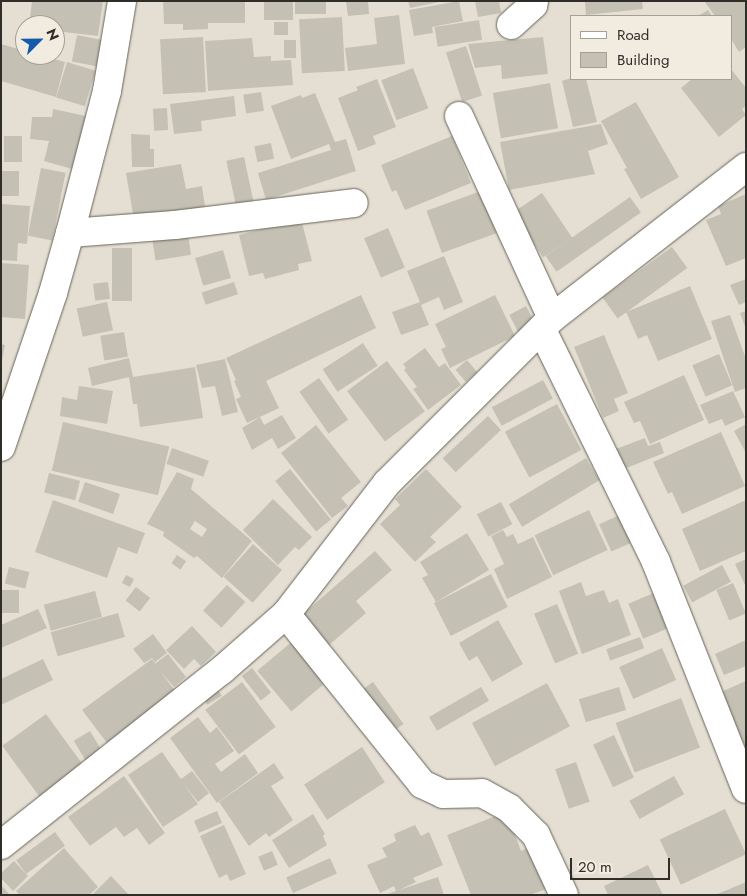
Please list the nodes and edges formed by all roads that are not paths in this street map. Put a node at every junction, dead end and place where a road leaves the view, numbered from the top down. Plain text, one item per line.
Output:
1 (122, 1) edge
2 (534, 1) edge
3 (511, 25) dead end
4 (459, 116) dead end
5 (746, 167) edge
6 (354, 203) dead end
7 (70, 233) junction
8 (547, 324) junction
9 (8, 406) edge
10 (1, 447) edge
11 (286, 614) junction
12 (746, 789) edge
13 (1, 845) edge
14 (564, 895) edge

1 - 7 street
2 - 3 street
4 - 8 street
5 - 8 street
6 - 7 street
7 - 9 street
8 - 11 street
8 - 12 street
9 - 10 street
11 - 13 street
11 - 14 street

